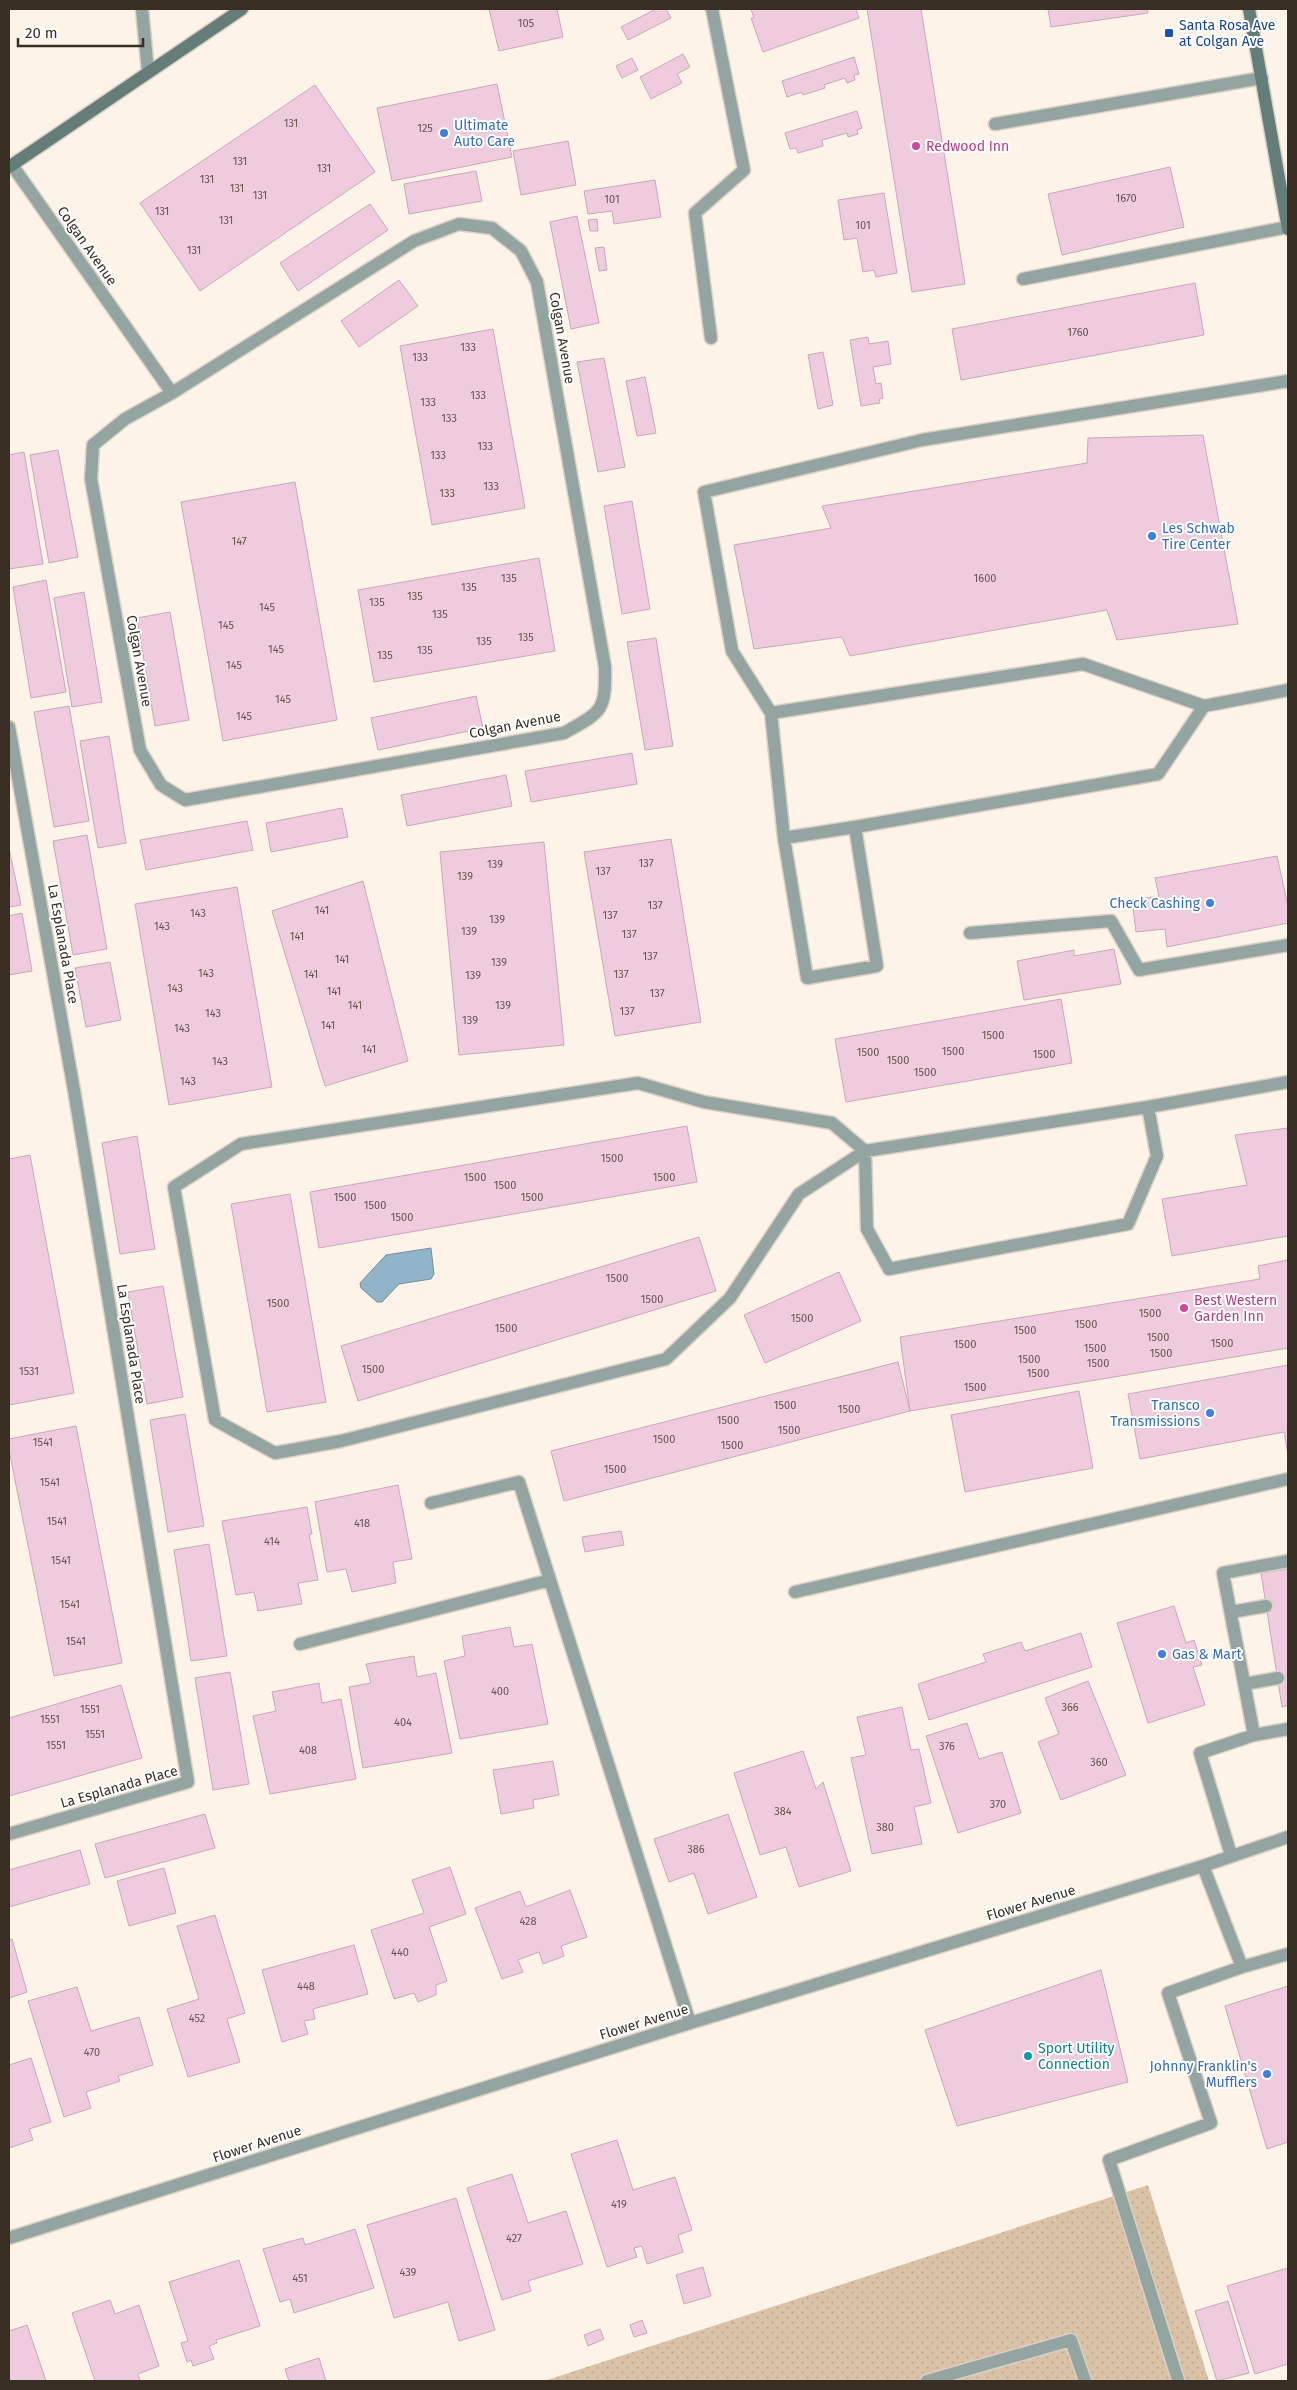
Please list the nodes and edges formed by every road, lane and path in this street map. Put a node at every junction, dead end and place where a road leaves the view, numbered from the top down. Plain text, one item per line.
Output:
1 (142, 9) edge
2 (242, 9) edge
3 (712, 9) edge
4 (1249, 9) edge
5 (148, 72) junction
6 (1262, 78) junction
7 (995, 124) dead end
8 (10, 166) edge
9 (1284, 176) edge
10 (1288, 228) edge
11 (1023, 279) dead end
12 (711, 338) dead end
13 (1288, 381) edge
14 (172, 393) junction
15 (1288, 690) edge
16 (1204, 706) junction
17 (771, 713) junction
18 (9, 727) edge
19 (855, 827) junction
20 (784, 838) junction
21 (970, 933) dead end
22 (1288, 945) edge
23 (1288, 1082) edge
24 (1148, 1107) junction
25 (865, 1151) junction
26 (1288, 1479) edge
27 (430, 1503) dead end
28 (1288, 1560) edge
29 (550, 1580) junction
30 (795, 1592) dead end
31 (1266, 1606) dead end
32 (1231, 1612) junction
33 (300, 1644) dead end
34 (1278, 1678) dead end
35 (1244, 1684) junction
36 (1288, 1729) edge
37 (1254, 1735) junction
38 (9, 1834) edge
39 (1288, 1837) edge
40 (1231, 1855) junction
41 (1203, 1866) junction
42 (1288, 1954) edge
43 (1242, 1966) junction
44 (690, 2024) junction
45 (9, 2238) edge
46 (1178, 2380) edge
47 (928, 2381) edge
48 (1086, 2381) edge

1 - 5 street
2 - 5 main road, Colgan Avenue
3 - 12 street
4 - 6 main road
5 - 8 main road, Colgan Avenue
6 - 7 street
6 - 9 main road
8 - 14 street, Colgan Avenue
9 - 10 main road
10 - 11 street
13 - 17 street
14 - 14 street, Colgan Avenue
15 - 16 street
16 - 17 street
16 - 19 street
17 - 20 street
18 - 38 street, La Esplanada Place
19 - 20 street
19 - 20 street
21 - 22 street
23 - 24 street
24 - 25 street
24 - 25 street
25 - 25 street
26 - 30 street
27 - 29 street
28 - 32 street
29 - 33 street
29 - 44 street
31 - 32 street
32 - 35 street
34 - 35 street
35 - 37 street
36 - 37 street
37 - 40 street
39 - 40 street, Flower Avenue
40 - 41 street, Flower Avenue
41 - 43 street
41 - 44 street, Flower Avenue
42 - 43 street
43 - 46 street
44 - 45 street, Flower Avenue
47 - 48 street

